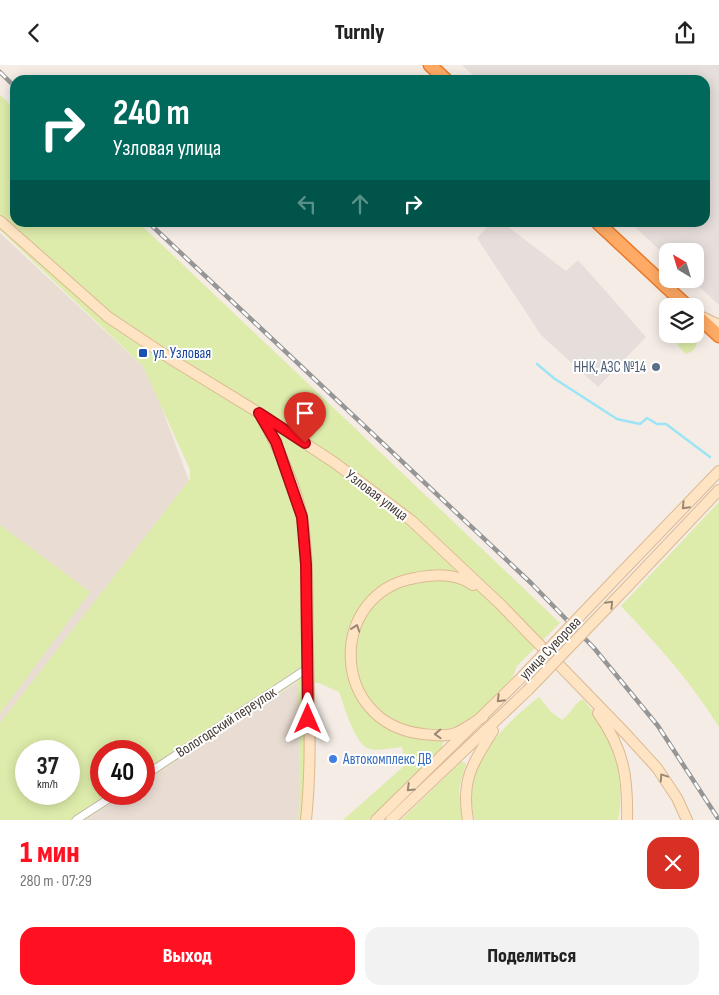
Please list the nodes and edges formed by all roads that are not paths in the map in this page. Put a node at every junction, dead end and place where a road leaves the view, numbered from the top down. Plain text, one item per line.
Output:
1 (430, 65) edge
2 (441, 75) edge
3 (0, 221) edge
4 (602, 227) edge
5 (678, 298) edge
6 (704, 318) edge
7 (704, 322) edge
8 (719, 325) edge
9 (719, 336) edge
10 (259, 413) junction
11 (719, 471) edge
12 (719, 490) edge
13 (445, 551) junction
14 (431, 575) junction
15 (501, 605) junction
16 (308, 669) junction
17 (528, 690) junction
18 (585, 692) junction
19 (482, 717) junction
20 (155, 769) edge
21 (99, 805) edge
22 (626, 817) edge
23 (76, 820) edge
24 (306, 820) edge
25 (376, 820) edge
26 (391, 820) edge
27 (468, 820) edge
28 (687, 820) edge

1 - 2 highway
3 - 10 street, Узловая улица
4 - 5 highway
6 - 8 street
7 - 9 highway
10 - 13 street, Узловая улица
10 - 16 street
11 -> 19 street, улица Суворова, bridge
17 -> 12 street, улица Суворова, bridge
13 - 14 street
13 - 15 street, Узловая улица
14 - 15 street
19 -> 14 street
15 - 18 street, Узловая улица
16 - 20 street, Вологодский переулок
16 - 24 street
17 - 26 street, улица Суворова
17 - 27 street
18 - 22 street
28 -> 18 street
19 -> 25 street, улица Суворова
21 - 23 street

